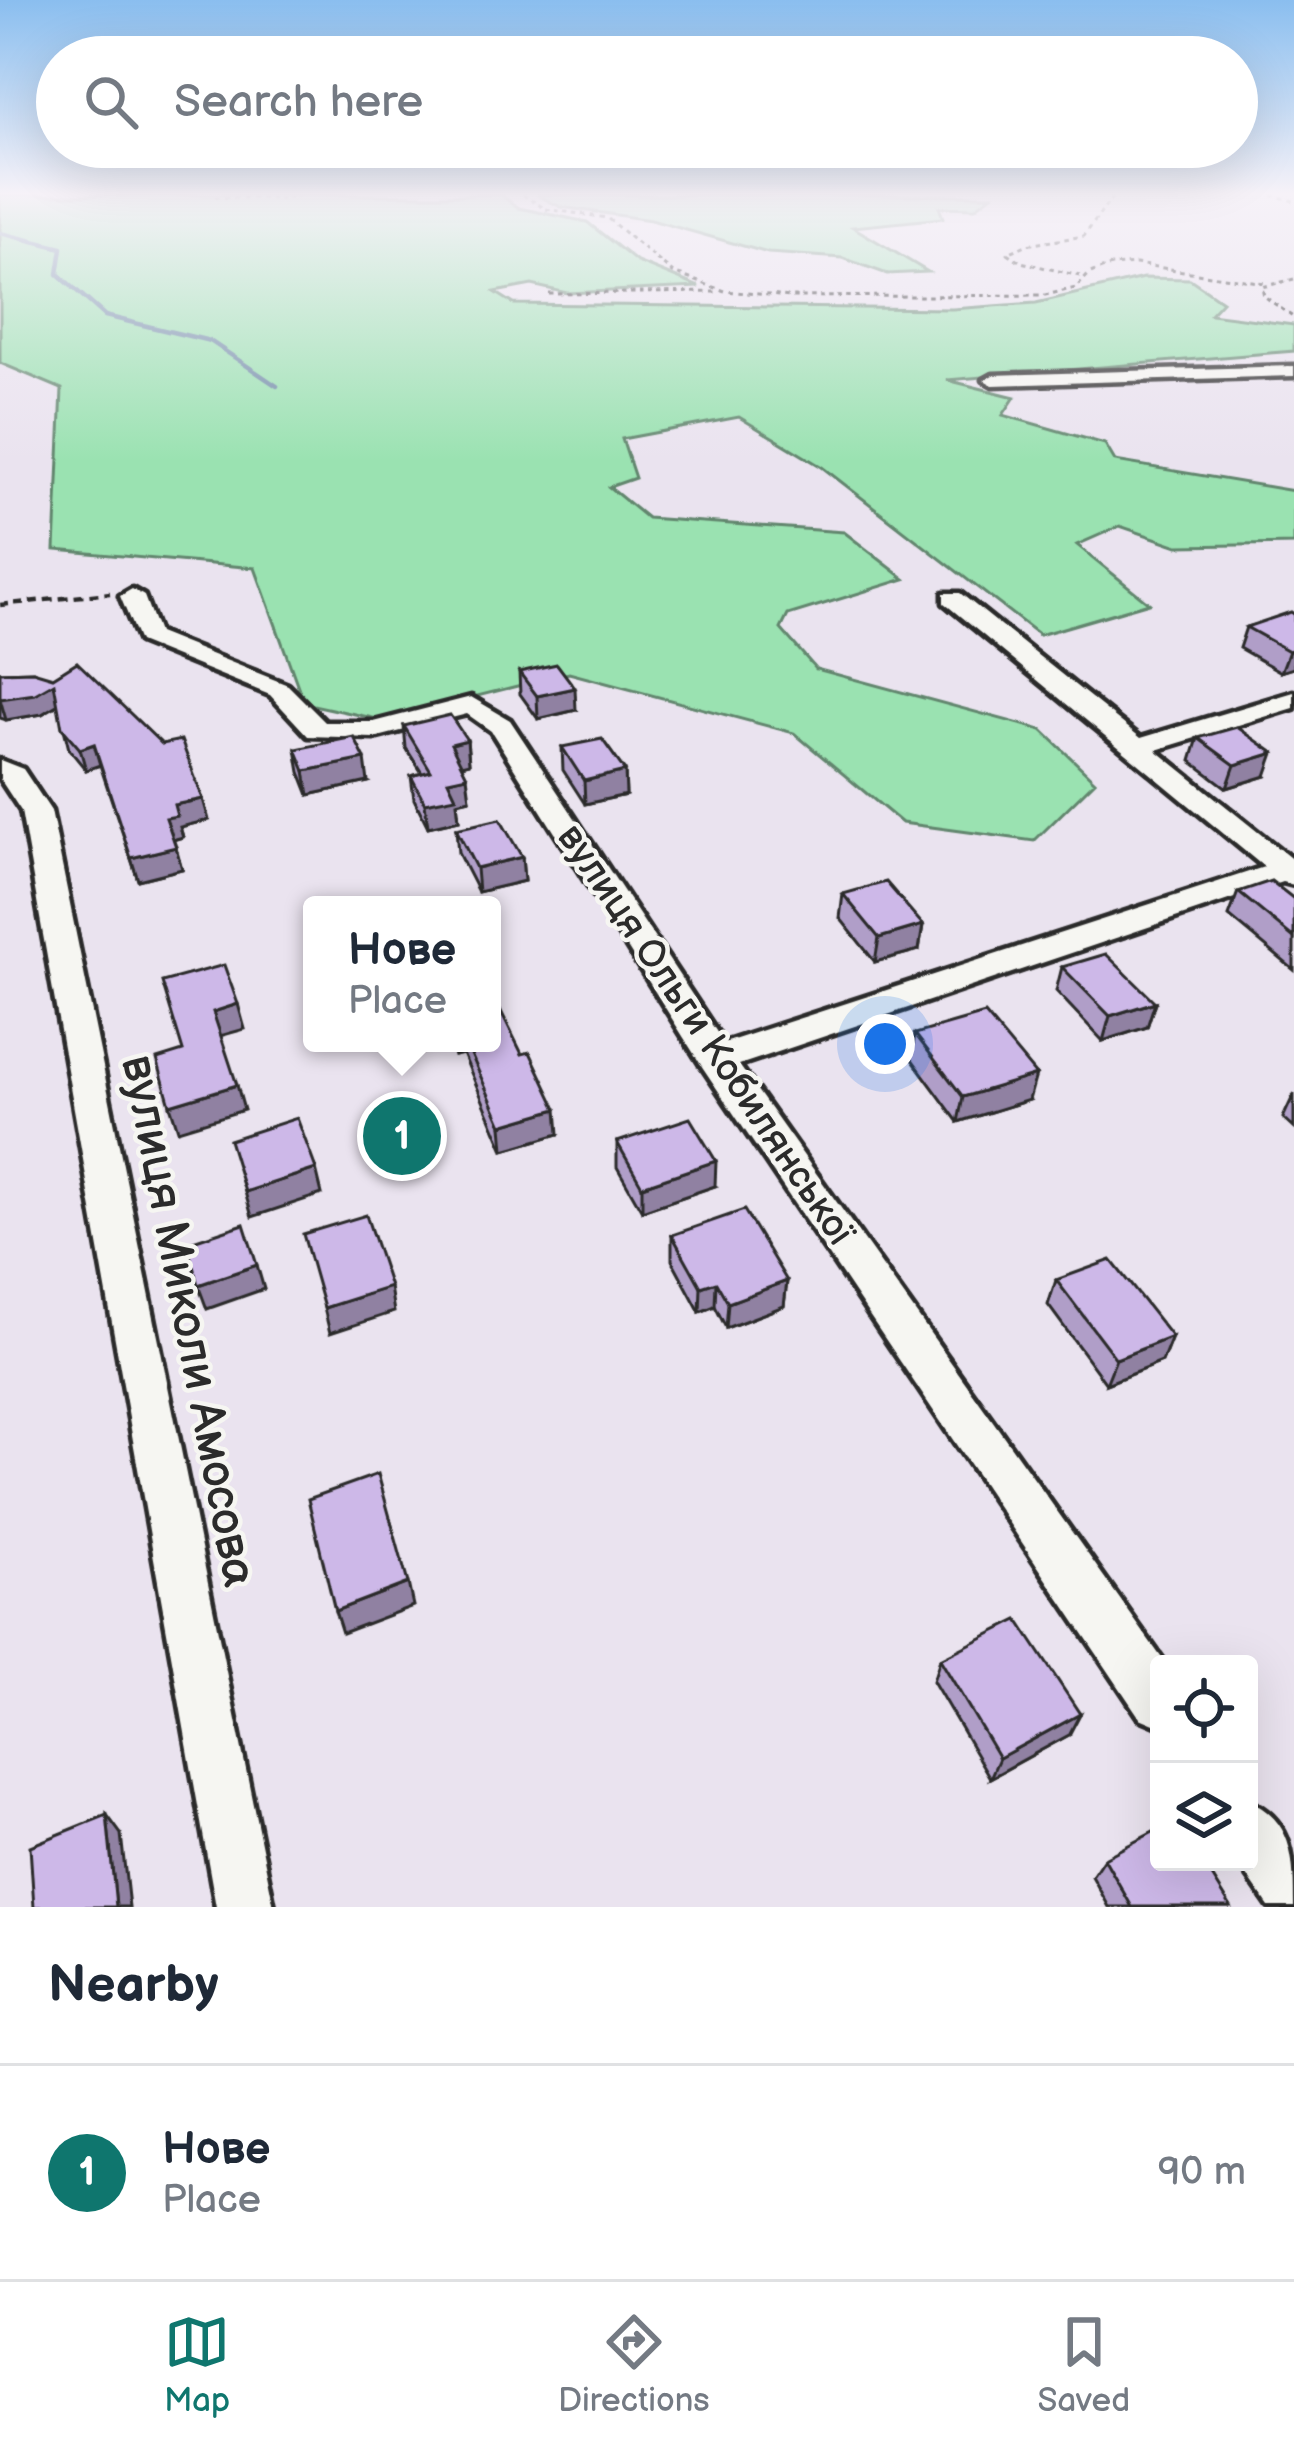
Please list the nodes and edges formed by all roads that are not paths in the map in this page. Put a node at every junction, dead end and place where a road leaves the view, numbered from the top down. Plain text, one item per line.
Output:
1 (1294, 371) edge
2 (993, 380) dead end
3 (132, 596) road end
4 (952, 598) dead end
5 (1294, 700) edge
6 (1135, 748) junction
7 (0, 768) edge
8 (1290, 873) edge
9 (716, 1059) junction
10 (1150, 1686) edge
11 (1258, 1841) edge
12 (1294, 1893) edge
13 (245, 1907) edge

1 - 2 street
3 - 9 street, вулиця Ольги Кобилянської
4 - 6 street
5 - 6 street
6 - 8 street
7 - 13 street, вулиця Миколи Амосова
8 - 9 street
9 - 10 street, вулиця Ольги Кобилянської
11 - 12 street

